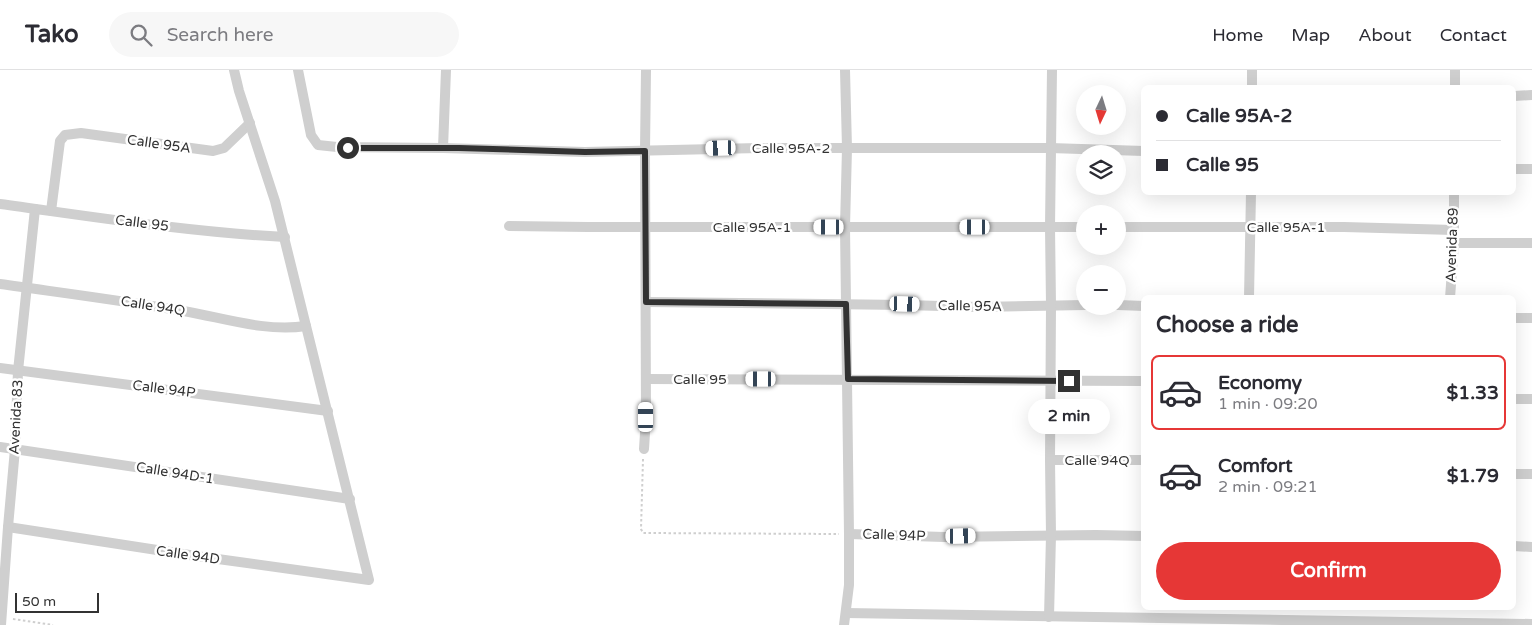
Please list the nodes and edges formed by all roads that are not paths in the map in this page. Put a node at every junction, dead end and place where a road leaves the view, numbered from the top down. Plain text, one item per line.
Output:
1 (234, 70) edge
2 (298, 70) edge
3 (446, 70) edge
4 (646, 70) edge
5 (845, 70) edge
6 (1052, 70) edge
7 (1252, 70) edge
8 (1455, 70) edge
9 (1252, 85) edge
10 (1455, 85) edge
11 (1532, 95) edge
12 (1516, 96) edge
13 (250, 123) junction
14 (443, 148) junction
15 (847, 148) junction
16 (1050, 148) junction
17 (645, 151) junction
18 (1141, 151) edge
19 (1516, 169) edge
20 (1532, 169) edge
21 (1251, 195) edge
22 (1454, 195) edge
23 (0, 204) edge
24 (36, 209) junction
25 (51, 211) junction
26 (509, 226) dead end
27 (646, 226) junction
28 (845, 226) junction
29 (1050, 227) junction
30 (1076, 227) edge
31 (1126, 227) edge
32 (1250, 227) junction
33 (1454, 230) junction
34 (285, 237) junction
35 (1454, 242) junction
36 (1532, 243) edge
37 (0, 284) edge
38 (27, 288) junction
39 (1250, 295) edge
40 (1450, 295) edge
41 (646, 302) junction
42 (846, 304) junction
43 (1051, 306) junction
44 (1076, 306) edge
45 (1126, 306) edge
46 (1141, 306) edge
47 (1516, 318) edge
48 (1532, 318) edge
49 (306, 326) junction
50 (0, 368) edge
51 (18, 371) junction
52 (646, 379) junction
53 (848, 379) junction
54 (1050, 381) junction
55 (1141, 381) edge
56 (1516, 399) edge
57 (1532, 399) edge
58 (328, 410) junction
59 (0, 446) edge
60 (15, 449) junction
61 (644, 449) road end
62 (1050, 460) junction
63 (1141, 460) edge
64 (1516, 474) edge
65 (1532, 474) edge
66 (350, 499) junction
67 (8, 527) junction
68 (849, 534) junction
69 (1051, 535) junction
70 (1141, 536) edge
71 (1516, 546) edge
72 (1532, 547) edge
73 (846, 613) junction
74 (1049, 616) junction
75 (2, 621) edge
76 (1245, 623) edge
77 (1532, 624) edge
78 (844, 625) edge

1 - 13 street
2 - 14 street, Calle 95A-2
3 - 14 street
4 - 17 street
5 - 15 street
6 - 16 street
7 - 9 street
8 - 10 street
11 - 12 street
13 - 25 street, Calle 95A
13 - 34 street
14 - 17 street, Calle 95A-2
15 - 16 street, Calle 95A-2
15 - 17 street, Calle 95A-2
15 - 28 street
16 - 18 street, Calle 95A-2
16 - 29 street
17 - 27 street
19 - 20 street
21 - 32 street
22 - 33 street, Avenida 89
23 - 24 street, Calle 95
24 - 25 street, Calle 95
24 - 38 street, Avenida 83
25 - 34 street, Calle 95
26 - 27 street, Calle 95A-1
27 - 28 street, Calle 95A-1
27 - 41 street
28 - 29 street, Calle 95A-1
28 - 42 street
29 - 30 street, Calle 95A-1
29 - 43 street
31 - 32 street, Calle 95A-1
32 - 33 street, Calle 95A-1
32 - 39 street
33 - 35 street, Avenida 89
34 - 49 street
35 - 36 street
35 - 40 street, Avenida 89
37 - 38 street, Calle 94Q
38 - 49 street, Calle 94Q
38 - 51 street, Avenida 83
41 - 42 street, Calle 95A
41 - 52 street
42 - 43 street, Calle 95A
42 - 53 street
43 - 44 street, Calle 95A
43 - 54 street
45 - 46 street
47 - 48 street
49 - 58 street
50 - 51 street, Calle 94P
51 - 58 street, Calle 94P
51 - 60 street, Avenida 83
52 - 53 street, Calle 95
52 - 61 street
53 - 54 street, Calle 95
53 - 68 street
54 - 55 street, Calle 95
54 - 62 street
56 - 57 street
58 - 66 street
59 - 60 street, Calle 94D-1
60 - 66 street, Calle 94D-1
60 - 67 street, Avenida 83
62 - 63 street, Calle 94Q
62 - 69 street
64 - 65 street
66 - 67 street, Calle 94D
67 - 75 street, Avenida 83
68 - 69 street, Calle 94P
68 - 73 street
69 - 70 street, Calle 94P
69 - 74 street
71 - 72 street
73 - 74 street
73 - 78 street
74 - 76 street
76 - 77 street

